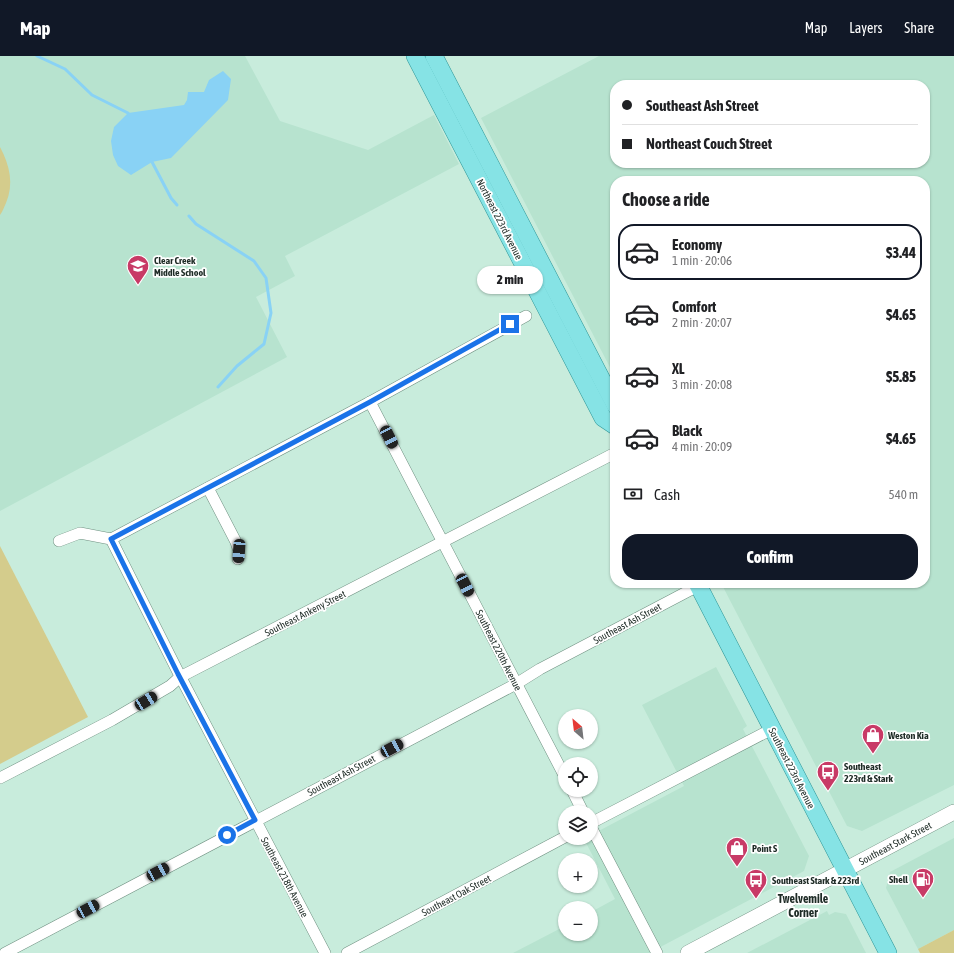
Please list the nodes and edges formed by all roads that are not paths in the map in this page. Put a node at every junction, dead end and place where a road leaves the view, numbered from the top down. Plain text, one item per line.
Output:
1 (415, 56) edge
2 (434, 56) edge
3 (526, 316) dead end
4 (610, 395) edge
5 (370, 402) junction
6 (610, 423) edge
7 (610, 456) edge
8 (208, 488) junction
9 (111, 539) junction
10 (59, 541) dead end
11 (443, 542) junction
12 (238, 559) dead end
13 (690, 588) edge
14 (699, 588) edge
15 (180, 677) junction
16 (516, 684) junction
17 (772, 729) junction
18 (558, 764) edge
19 (0, 778) edge
20 (954, 812) edge
21 (598, 819) edge
22 (255, 820) junction
23 (598, 840) edge
24 (558, 841) edge
25 (845, 870) junction
26 (5, 953) edge
27 (325, 953) edge
28 (347, 953) edge
29 (657, 953) edge
30 (688, 953) edge
31 (888, 953) edge

1 - 6 main road, Northeast 223rd Avenue
2 - 4 main road, Northeast 223rd Avenue
3 - 5 street
5 - 8 street
5 - 11 street, Southeast 220th Avenue
7 - 11 street, Southeast Ankeny Street
8 - 9 street
8 - 12 street
9 - 10 street
9 - 15 street, Southeast 218th Avenue
11 - 15 street, Southeast Ankeny Street
11 - 16 street, Southeast 220th Avenue
13 - 16 street, Southeast Ash Street
14 - 17 main road, Southeast 223rd Avenue
15 - 19 street, Southeast Ankeny Street
15 - 22 street, Southeast 218th Avenue
16 - 18 street, Southeast 220th Avenue
16 - 22 street, Southeast Ash Street
17 - 21 street
17 - 25 main road, Southeast 223rd Avenue
20 - 25 main road, Southeast Stark Street
22 - 26 street, Southeast Ash Street
22 - 27 street, Southeast 218th Avenue
23 - 29 street
24 - 28 street, Southeast Oak Street
25 - 30 main road, Southeast Stark Street
25 - 31 main road, Southeast 223rd Avenue

